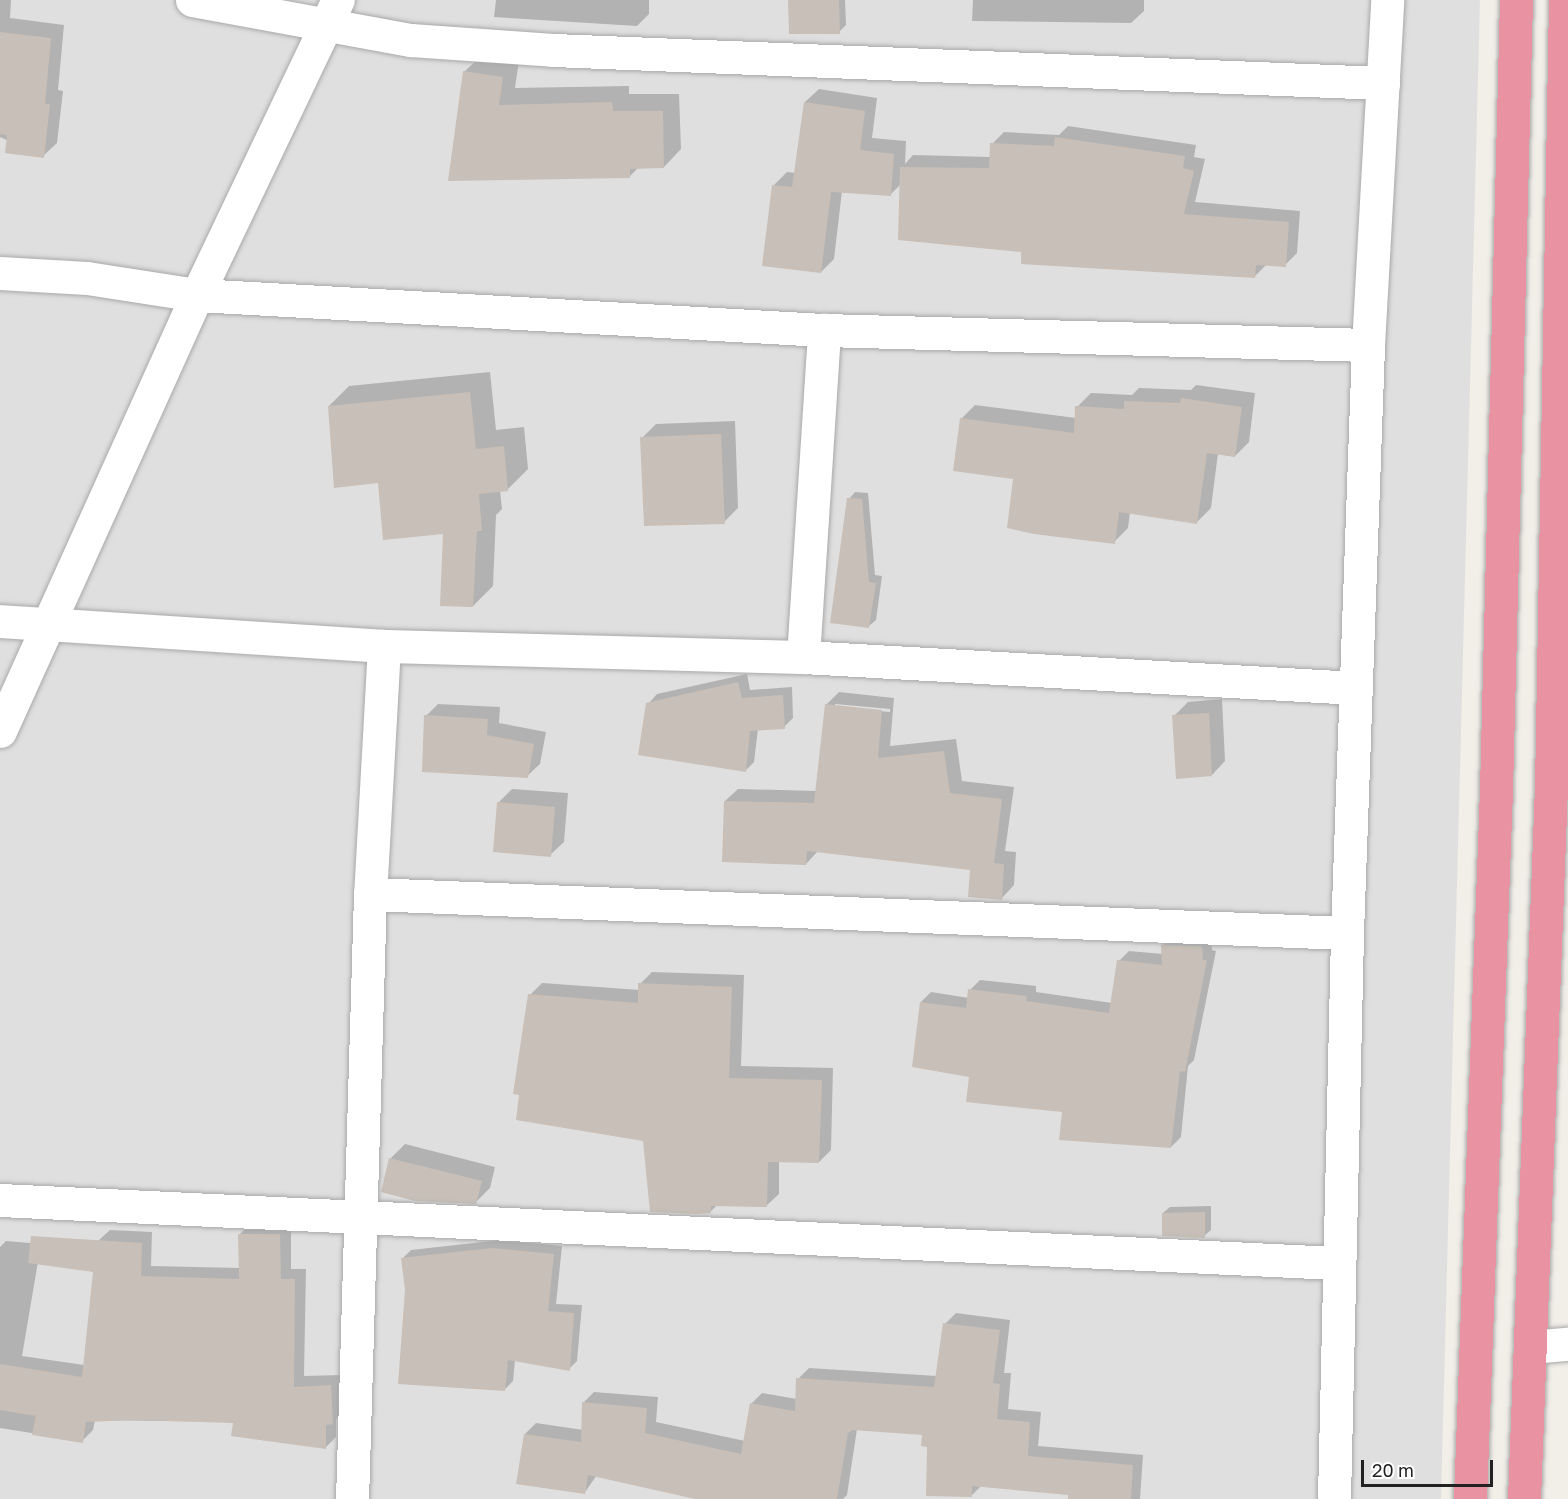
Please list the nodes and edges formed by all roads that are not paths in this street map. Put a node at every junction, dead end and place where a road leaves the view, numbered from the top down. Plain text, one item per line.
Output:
1 (192, 0) edge
2 (1388, 0) edge
3 (1516, 0) edge
4 (1565, 0) edge
5 (332, 13) edge
6 (1383, 83) junction
7 (0, 273) edge
8 (197, 295) junction
9 (824, 330) junction
10 (1368, 345) junction
11 (1563, 486) edge
12 (0, 621) edge
13 (46, 624) junction
14 (384, 646) junction
15 (803, 657) junction
16 (1356, 688) junction
17 (0, 731) edge
18 (370, 894) junction
19 (1347, 933) junction
20 (0, 1200) edge
21 (359, 1217) junction
22 (1337, 1263) junction
23 (1568, 1344) edge
24 (1530, 1347) junction
25 (352, 1499) edge
26 (1334, 1499) edge
27 (1470, 1499) edge
28 (1524, 1499) edge

1 - 5 street
2 - 6 street
3 - 27 highway
4 - 11 highway
5 - 6 street
5 - 8 street
6 - 10 street
7 - 8 street
8 - 9 street
8 - 13 street
9 - 10 street
9 - 15 street
10 - 16 street
11 - 24 highway
12 - 13 street
13 - 14 street
13 - 17 street
14 - 15 street
14 - 18 street
15 - 16 street
16 - 19 street
18 - 19 street
18 - 21 street
19 - 22 street
20 - 21 street
21 - 22 street
21 - 25 street
22 - 26 street
23 - 24 street
24 - 28 highway

